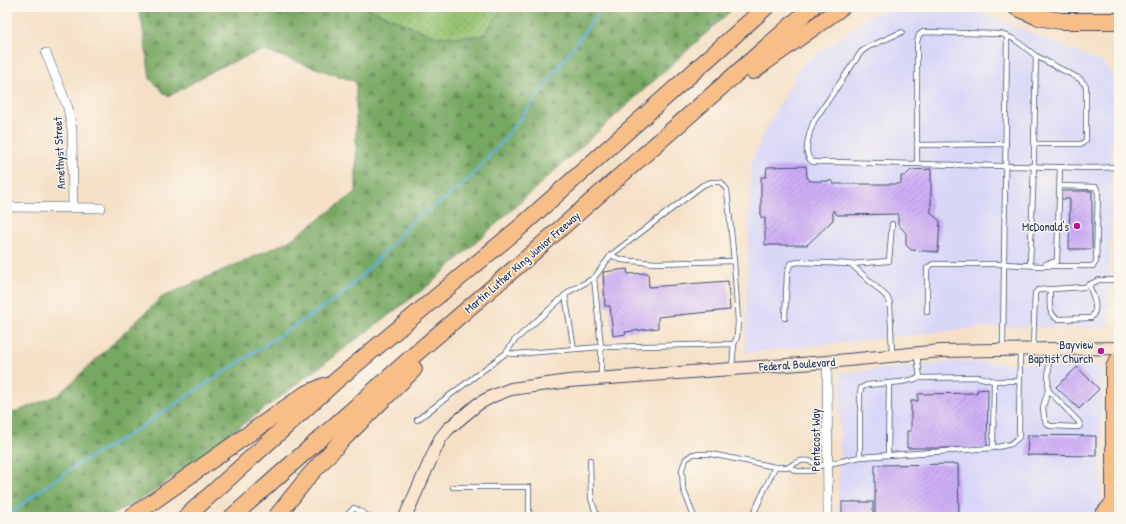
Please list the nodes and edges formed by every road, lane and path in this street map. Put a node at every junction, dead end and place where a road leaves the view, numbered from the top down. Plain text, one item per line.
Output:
1 (766, 7) edge
2 (812, 7) edge
3 (842, 7) edge
4 (1016, 7) edge
5 (1119, 21) edge
6 (902, 32) dead end
7 (1007, 36) junction
8 (46, 53) dead end
9 (1036, 56) junction
10 (662, 139) junction
11 (1006, 144) junction
12 (1034, 144) junction
13 (917, 145) junction
14 (917, 164) junction
15 (1005, 166) junction
16 (1034, 166) junction
17 (1060, 167) junction
18 (1119, 167) edge
19 (1060, 186) junction
20 (7, 207) edge
21 (73, 208) junction
22 (101, 208) dead end
23 (892, 224) dead end
24 (610, 255) junction
25 (528, 257) junction
26 (734, 260) junction
27 (851, 264) junction
28 (1004, 264) junction
29 (1030, 265) junction
30 (1040, 266) junction
31 (594, 278) junction
32 (1119, 280) edge
33 (1089, 285) junction
34 (1050, 290) junction
35 (565, 295) junction
36 (927, 312) dead end
37 (785, 318) dead end
38 (734, 344) junction
39 (601, 347) junction
40 (1119, 348) edge
41 (574, 349) junction
42 (1049, 349) junction
43 (1003, 350) junction
44 (1020, 350) junction
45 (1033, 350) junction
46 (506, 353) junction
47 (917, 353) junction
48 (892, 356) junction
49 (1119, 357) edge
50 (827, 362) junction
51 (732, 369) junction
52 (920, 378) junction
53 (338, 379) junction
54 (601, 379) junction
55 (994, 381) junction
56 (1019, 381) junction
57 (889, 383) junction
58 (1048, 390) junction
59 (417, 420) dead end
60 (1116, 437) edge
61 (992, 448) junction
62 (888, 455) junction
63 (860, 457) junction
64 (590, 460) dead end
65 (823, 465) junction
66 (775, 467) junction
67 (789, 467) junction
68 (453, 486) dead end
69 (1113, 502) junction
70 (407, 515) edge
71 (131, 517) edge
72 (186, 517) edge
73 (232, 517) edge
74 (276, 517) edge
75 (345, 517) edge
76 (370, 517) edge
77 (528, 517) edge
78 (597, 517) edge
79 (694, 517) edge
80 (752, 517) edge
81 (828, 517) edge
82 (1100, 517) edge
83 (1113, 517) edge

1 - 53 highway
2 - 10 highway, Martin Luther King Junior Freeway
3 - 10 highway
4 - 5 highway
6 - 14 lane
7 - 9 lane
7 - 11 lane
7 - 13 lane
8 - 21 street, Amethyst Street
9 - 12 lane
9 - 12 lane
10 - 25 highway, Martin Luther King Junior Freeway
11 - 13 lane
11 - 15 lane
12 - 16 lane
13 - 14 lane
14 - 15 lane
15 - 16 lane
15 - 28 lane
16 - 17 lane
16 - 29 lane
17 - 18 lane
17 - 19 lane
19 - 30 lane
19 - 30 lane
20 - 21 street
21 - 22 street
23 - 27 lane
24 - 26 lane
24 - 26 lane
24 - 31 lane
25 - 73 highway, Martin Luther King Junior Freeway
25 - 74 highway
26 - 38 lane
27 - 37 lane
27 - 48 lane
28 - 29 lane
28 - 36 lane
28 - 43 lane
29 - 30 lane
31 - 35 lane
31 - 39 lane
32 - 33 lane
33 - 34 lane
33 - 34 lane
34 - 45 lane
35 - 41 lane
35 - 46 lane
38 - 39 lane
38 - 51 lane
39 - 41 lane
39 - 54 lane
40 - 42 main road, Federal Boulevard
41 - 46 lane
42 - 45 main road, Federal Boulevard
42 - 58 lane
43 - 44 main road, Federal Boulevard
43 - 47 main road, Federal Boulevard
44 - 45 main road, Federal Boulevard
44 - 56 lane
46 - 59 lane
47 - 48 main road, Federal Boulevard
47 - 52 lane
48 - 50 main road, Federal Boulevard
49 - 60 main road
50 - 51 main road, Federal Boulevard
50 - 65 street, Pentecost Way
51 - 54 main road, Federal Boulevard
52 - 55 lane
52 - 57 lane
53 - 71 highway
53 - 72 highway
54 - 70 main road, Federal Boulevard
55 - 56 lane
55 - 61 lane
56 - 61 lane
57 - 62 lane
57 - 63 lane
58 - 58 lane
60 - 69 main road
61 - 62 lane
62 - 63 lane
63 - 65 lane
64 - 78 lane
65 - 67 lane
65 - 67 lane
65 - 81 street, Pentecost Way
66 - 67 lane
66 - 79 lane
66 - 80 lane
68 - 77 lane
69 - 82 main road
69 - 83 main road
75 - 76 lane

